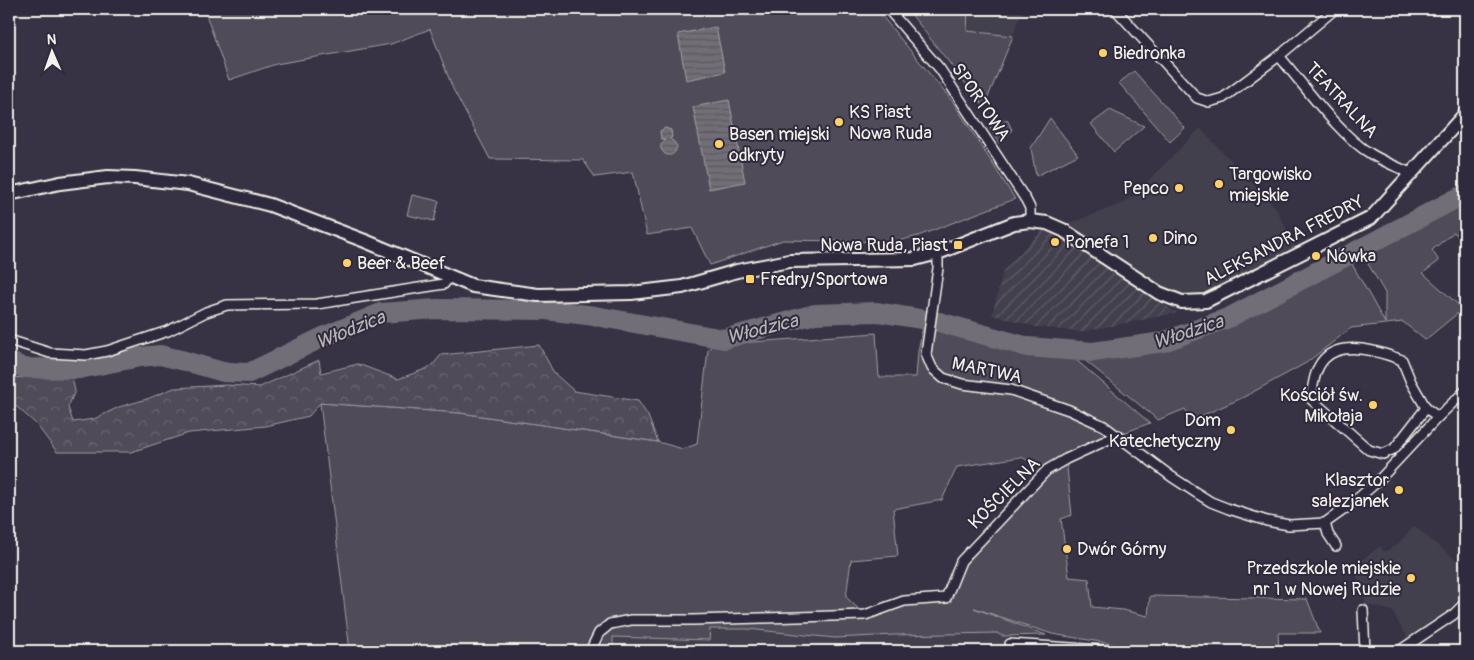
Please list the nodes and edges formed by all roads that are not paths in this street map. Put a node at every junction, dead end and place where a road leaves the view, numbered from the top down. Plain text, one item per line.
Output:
1 (888, 9) edge
2 (1115, 9) edge
3 (1335, 9) edge
4 (1280, 56) junction
5 (1465, 114) edge
6 (1412, 174) junction
7 (9, 194) edge
8 (1030, 221) junction
9 (938, 253) junction
10 (449, 277) junction
11 (9, 340) edge
12 (1465, 391) edge
13 (1426, 408) junction
14 (1438, 417) junction
15 (1118, 435) junction
16 (1325, 523) junction
17 (1336, 546) dead end
18 (1465, 603) edge
19 (1363, 610) dead end
20 (1010, 644) dead end
21 (592, 651) edge
22 (1118, 651) edge
23 (1365, 651) edge
24 (1399, 651) edge

1 - 8 street, SPORTOWA
2 - 4 street, TEATRALNA
3 - 4 street, TEATRALNA
4 - 6 street, TEATRALNA
5 - 6 street, ALEKSANDRA FREDRY
6 - 8 street, ALEKSANDRA FREDRY
7 - 10 street, ALEKSANDRA FREDRY
8 - 9 street, ALEKSANDRA FREDRY
9 - 10 street, ALEKSANDRA FREDRY
9 - 15 street, MARTWA
10 - 11 street
12 - 14 street
13 - 13 street
13 - 14 street
14 - 16 street
15 - 16 street
15 - 21 street, KOŚCIELNA
16 - 17 street
18 - 24 street
19 - 23 street
20 - 22 street

